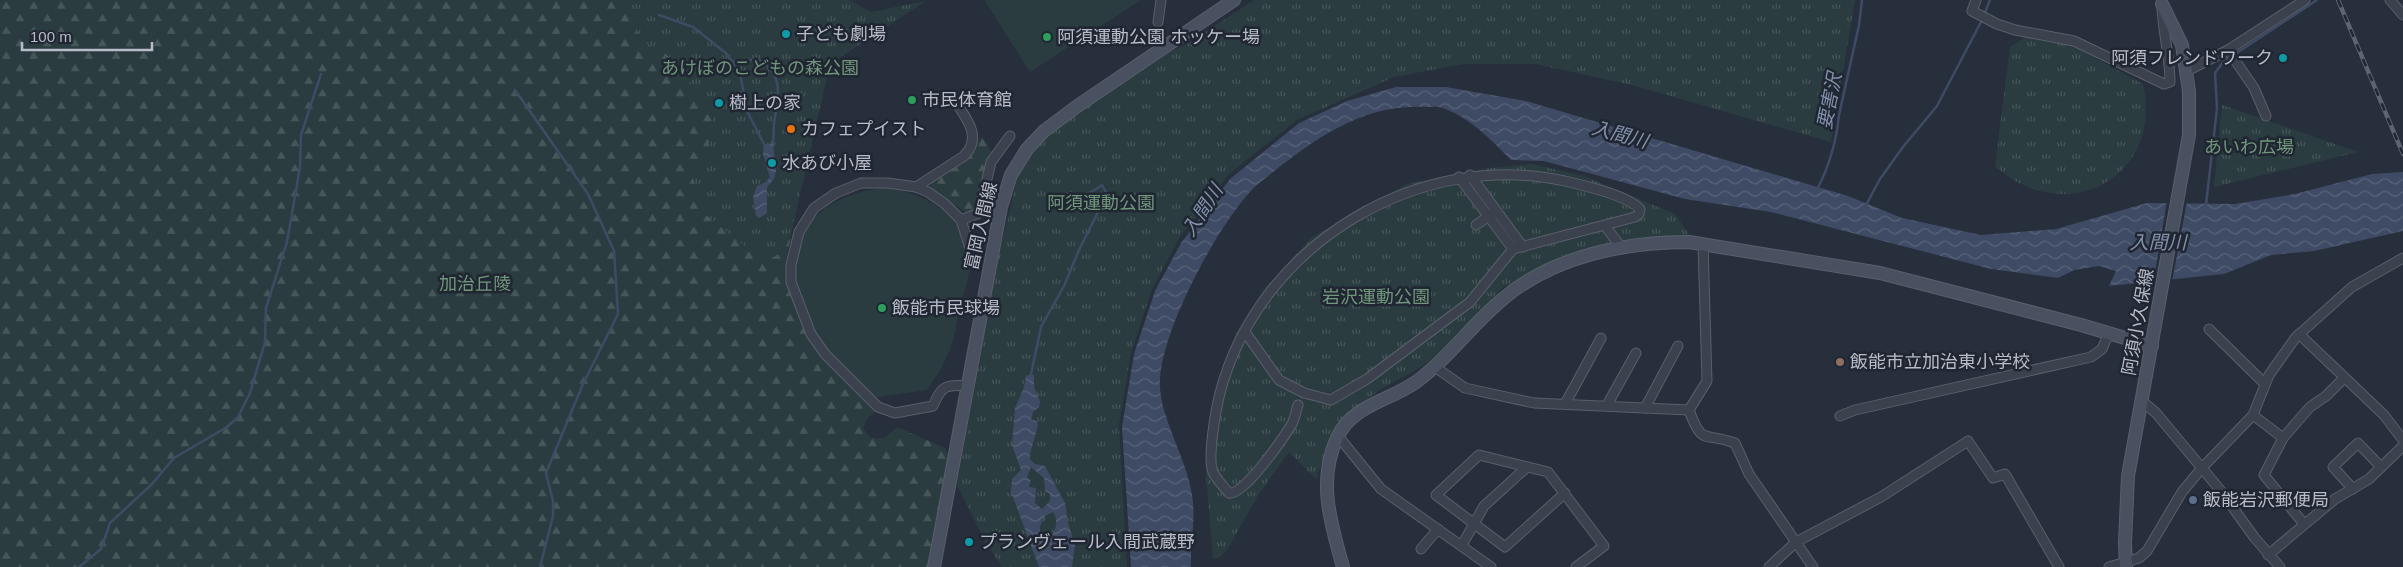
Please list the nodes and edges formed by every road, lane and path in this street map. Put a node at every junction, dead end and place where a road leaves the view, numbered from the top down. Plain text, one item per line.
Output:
1 (1161, 0) edge
2 (1234, 0) edge
3 (1976, 0) edge
4 (2305, 0) edge
5 (2390, 0) edge
6 (2161, 2) edge
7 (2403, 15) edge
8 (1158, 22) dead end
9 (2231, 54) junction
10 (2187, 72) junction
11 (955, 101) dead end
12 (2266, 116) dead end
13 (1010, 136) dead end
14 (1470, 176) junction
15 (1459, 177) junction
16 (916, 187) junction
17 (1492, 213) junction
18 (961, 220) junction
19 (1476, 225) dead end
20 (1605, 226) junction
21 (1618, 243) dead end
22 (1703, 243) junction
23 (1523, 247) junction
24 (1513, 249) junction
25 (971, 251) dead end
26 (2403, 258) edge
27 (2210, 328) dead end
28 (1245, 332) junction
29 (2299, 334) junction
30 (2108, 335) junction
31 (1601, 338) dead end
32 (1678, 346) dead end
33 (2152, 346) junction
34 (1636, 353) dead end
35 (1435, 367) junction
36 (2344, 378) junction
37 (2265, 384) junction
38 (967, 386) junction
39 (2142, 402) junction
40 (1565, 404) junction
41 (1298, 405) dead end
42 (1607, 405) junction
43 (1645, 408) junction
44 (1689, 410) junction
45 (2253, 415) junction
46 (1840, 416) dead end
47 (1338, 436) junction
48 (2283, 438) junction
49 (2403, 440) edge
50 (2403, 446) edge
51 (1527, 467) junction
52 (2381, 467) junction
53 (2201, 469) junction
54 (2353, 489) junction
55 (1565, 493) junction
56 (1474, 524) junction
57 (2304, 524) junction
58 (1438, 530) junction
59 (1796, 542) junction
60 (1462, 545) junction
61 (1421, 549) dead end
62 (2268, 555) junction
63 (2126, 565) edge
64 (934, 567) edge
65 (1343, 567) edge
66 (1491, 567) edge
67 (1576, 567) edge
68 (1769, 567) edge
69 (1813, 567) edge
70 (2059, 567) edge
71 (2109, 567) edge
72 (2280, 567) edge

1 - 8 street
2 - 38 street, 富岡入間線
3 - 6 street
4 - 9 street
5 - 7 street
6 - 10 street, 阿須小久保線
9 - 10 street
9 - 12 street
10 - 33 street, 阿須小久保線
11 - 16 street
13 - 18 street
14 - 15 street
14 - 17 street
14 - 20 street
15 - 17 street
15 - 28 street
16 - 18 street
16 - 38 street
17 - 19 street
17 - 23 street
17 - 24 street
18 - 25 street
20 - 21 street
20 - 23 street
22 - 30 street
22 - 35 street
22 - 44 street
23 - 24 street
24 - 28 street
26 - 29 street
27 - 37 street
28 - 41 street
29 - 36 street
29 - 37 street
30 - 33 street
30 - 46 street
31 - 40 street
32 - 43 street
33 - 39 street, 阿須小久保線
34 - 42 street
35 - 40 street
35 - 47 street
36 - 48 street
36 - 49 street
37 - 45 street
38 - 64 street, 富岡入間線
39 - 53 street
39 - 63 street, 阿須小久保線
40 - 42 street
42 - 43 street
43 - 44 street
44 - 59 street
45 - 48 street
45 - 53 street
47 - 58 street
47 - 65 street
48 - 57 street
50 - 52 street
51 - 55 street
51 - 56 street
51 - 56 street
52 - 54 street
52 - 54 street
53 - 62 street
53 - 63 street
54 - 57 street
55 - 56 street
55 - 67 street
56 - 60 street
57 - 62 street
58 - 60 street
58 - 61 street
59 - 68 street
59 - 69 street
59 - 70 street
60 - 66 street
62 - 72 street
63 - 71 street

